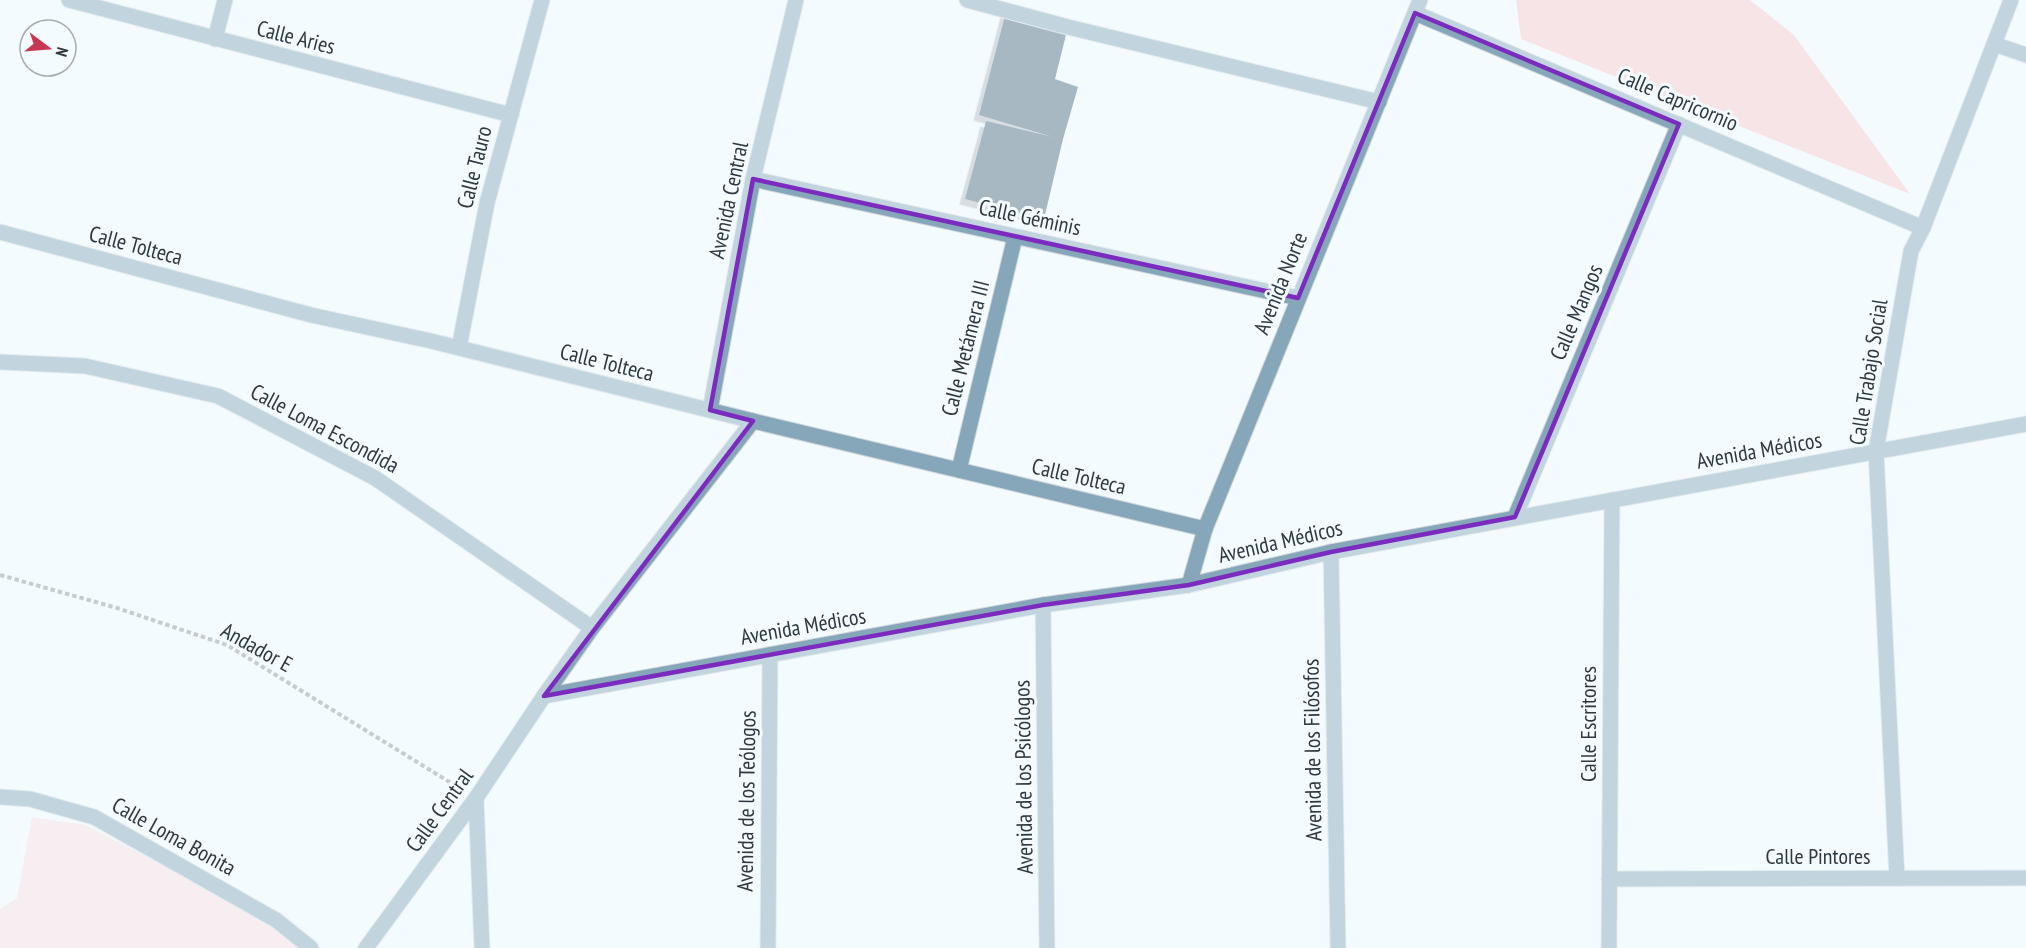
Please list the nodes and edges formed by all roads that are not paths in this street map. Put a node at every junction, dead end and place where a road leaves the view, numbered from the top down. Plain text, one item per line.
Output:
1 (69, 0) edge
2 (225, 0) edge
3 (542, 0) edge
4 (796, 0) edge
5 (967, 0) edge
6 (2011, 0) edge
7 (1418, 6) edge
8 (215, 39) junction
9 (1994, 44) junction
10 (2026, 55) edge
11 (1379, 102) junction
12 (511, 115) junction
13 (1679, 124) junction
14 (753, 179) junction
15 (1923, 228) junction
16 (0, 232) edge
17 (1015, 237) junction
18 (1298, 298) junction
19 (459, 348) junction
20 (0, 362) edge
21 (710, 410) junction
22 (753, 421) junction
23 (2026, 424) edge
24 (1876, 451) junction
25 (958, 470) junction
26 (1612, 500) junction
27 (1515, 517) junction
28 (1205, 529) junction
29 (1330, 552) junction
30 (1189, 585) junction
31 (1043, 605) junction
32 (592, 628) junction
33 (770, 655) junction
34 (544, 696) junction
35 (0, 797) edge
36 (476, 798) junction
37 (1897, 878) junction
38 (2026, 878) edge
39 (1609, 879) junction
40 (311, 948) edge
41 (366, 948) edge
42 (482, 948) edge
43 (768, 948) edge
44 (1047, 948) edge
45 (1338, 948) edge
46 (1609, 948) edge

1 - 8 street, Calle Aries
2 - 8 street
3 - 12 street, Calle Tauro
4 - 14 street, Avenida Central
5 - 11 street
6 - 9 street, Calle Trabajo Social
7 - 11 street, Avenida Norte
7 - 13 street, Calle Capricornio
8 - 12 street, Calle Aries
9 - 10 street
9 - 15 street, Calle Trabajo Social
11 - 18 street, Avenida Norte
12 - 19 street, Calle Tauro
13 - 15 street, Calle Capricornio
13 - 27 street, Calle Mangos
14 - 17 street, Calle Géminis
14 - 21 street, Avenida Central
15 - 24 street, Calle Trabajo Social
16 - 19 street, Calle Tolteca
17 - 18 street, Calle Géminis
17 - 25 street, Calle Metámera III
18 - 28 street, Avenida Norte
19 - 21 street, Calle Tolteca
20 - 32 street, Calle Loma Escondida
21 - 22 street, Calle Tolteca
22 - 25 street, Calle Tolteca
22 - 32 street
23 - 24 street, Avenida Médicos
24 - 26 street, Avenida Médicos
24 - 37 street, Calle Trabajo Social
25 - 28 street, Calle Tolteca
26 - 27 street, Avenida Médicos
26 - 39 street, Calle Escritores
27 - 29 street, Avenida Médicos
28 - 30 street, Avenida Norte
29 - 30 street, Avenida Médicos
29 - 45 street, Avenida de los Filósofos
30 - 31 street, Avenida Médicos
31 - 33 street, Avenida Médicos
31 - 44 street, Avenida de los Psicólogos
32 - 34 street
33 - 34 street, Avenida Médicos
33 - 43 street, Avenida de los Teólogos
34 - 36 street, Calle Central
35 - 40 street, Calle Loma Bonita
36 - 41 street, Calle Central
36 - 42 street
37 - 38 street, Calle Pintores
37 - 39 street, Calle Pintores
39 - 46 street, Calle Escritores

